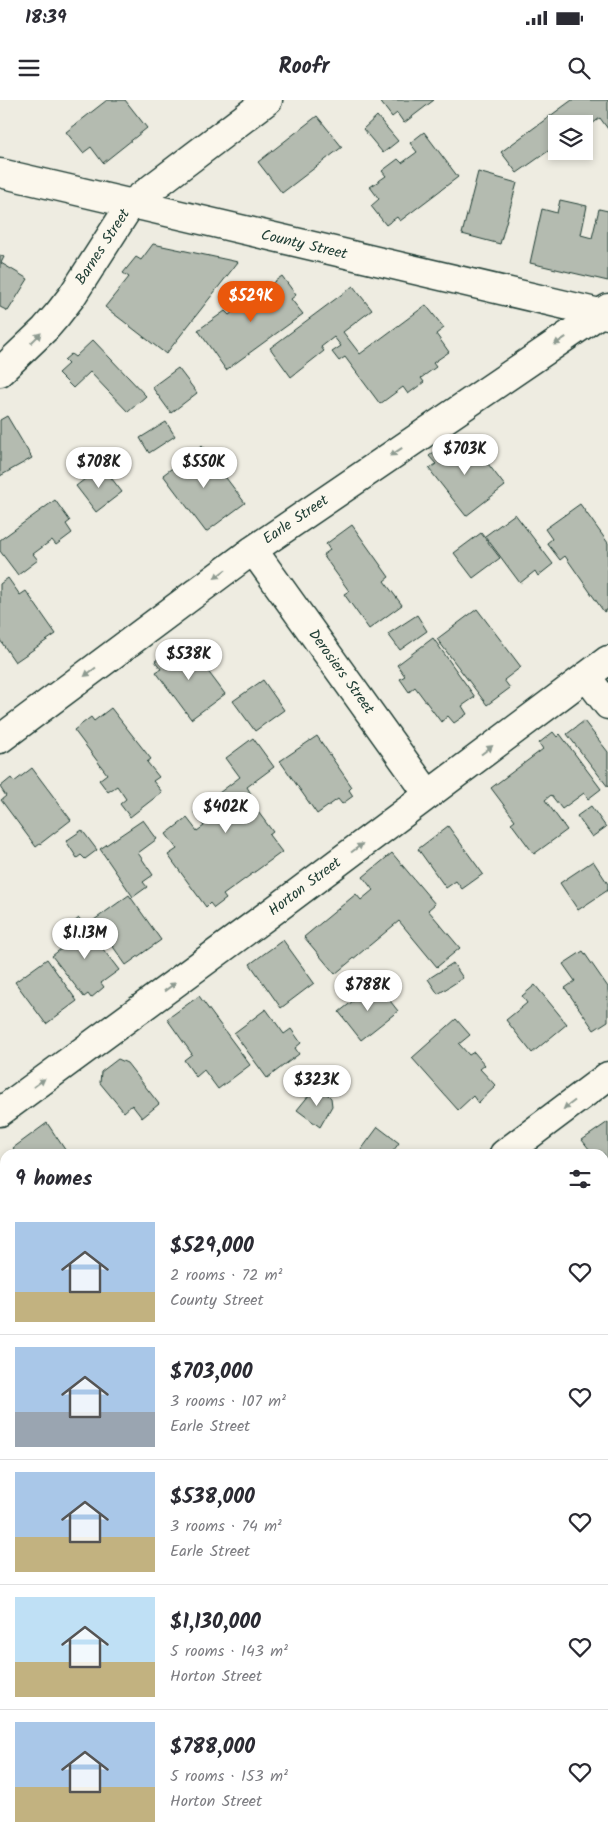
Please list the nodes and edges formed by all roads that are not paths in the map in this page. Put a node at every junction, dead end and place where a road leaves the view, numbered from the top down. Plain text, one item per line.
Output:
1 (268, 100) edge
2 (0, 173) edge
3 (132, 204) junction
4 (605, 312) edge
5 (0, 372) edge
6 (252, 550) junction
7 (608, 660) edge
8 (586, 676) junction
9 (608, 705) edge
10 (0, 739) edge
11 (428, 794) junction
12 (608, 1076) edge
13 (0, 1112) edge
14 (511, 1149) edge

1 - 3 street, Barnes Street
2 - 3 street, County Street
3 - 4 street, County Street
5 -> 3 street, Barnes Street
4 -> 6 street, Earle Street
6 -> 10 street, Earle Street
6 - 11 street, Derosiers Street
7 - 8 street, Horton Street
8 - 9 street
11 -> 8 street, Horton Street
13 -> 11 street, Horton Street
12 -> 14 street

